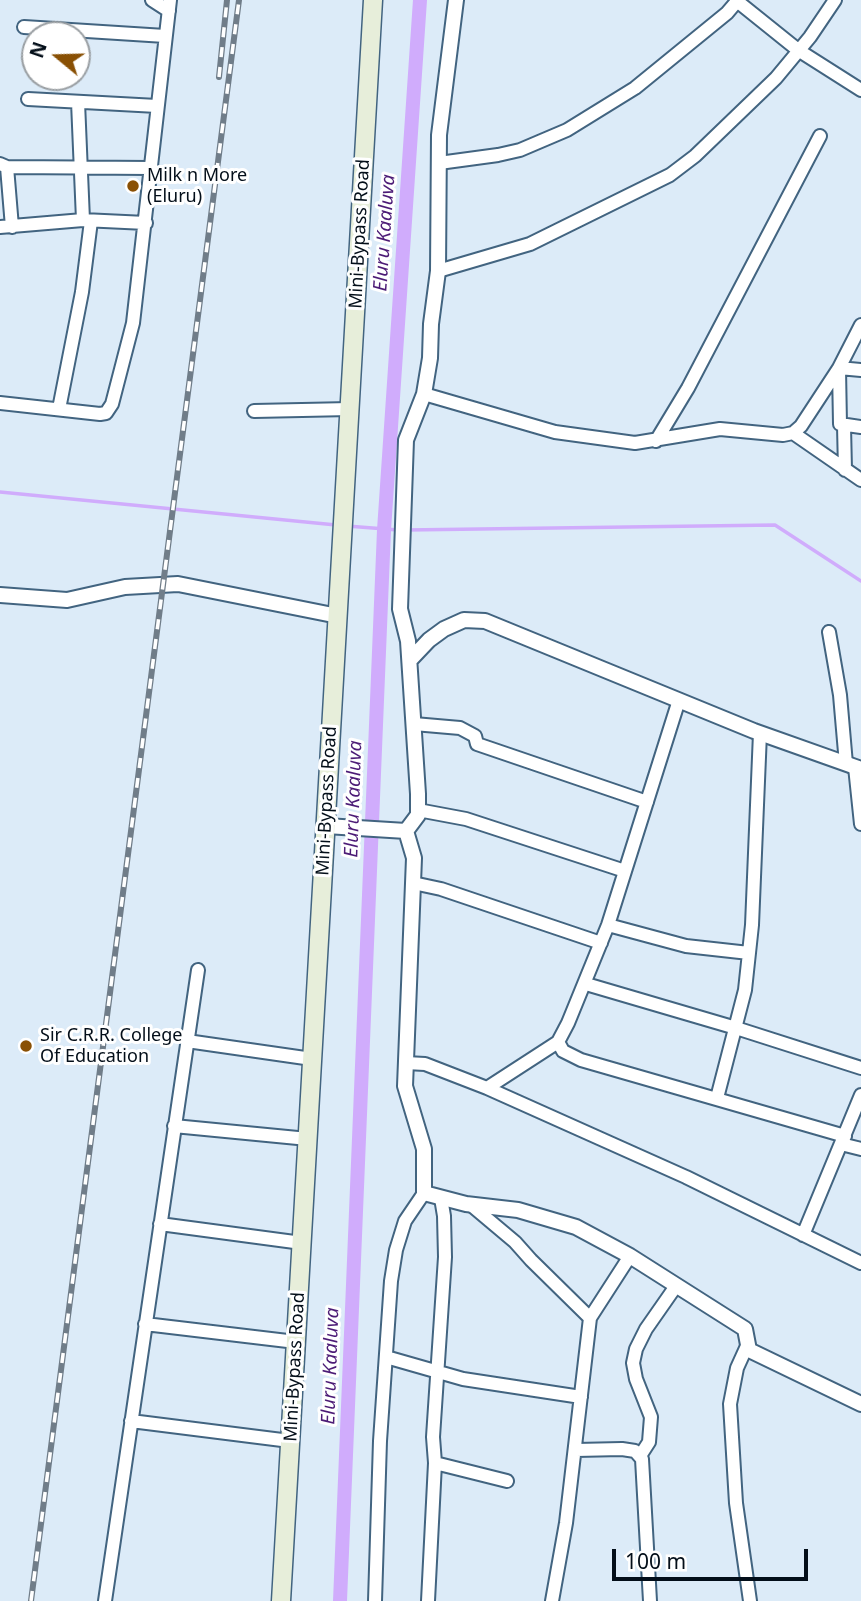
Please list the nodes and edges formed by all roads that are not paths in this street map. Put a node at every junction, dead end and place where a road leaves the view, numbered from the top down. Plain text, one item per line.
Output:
1 (152, 0) edge
2 (373, 0) edge
3 (456, 0) edge
4 (835, 0) edge
5 (737, 1) edge
6 (170, 5) edge
7 (91, 31) edge
8 (165, 36) junction
9 (798, 50) junction
10 (859, 84) edge
11 (28, 99) dead end
12 (78, 102) junction
13 (157, 106) junction
14 (820, 136) dead end
15 (439, 163) junction
16 (3, 165) edge
17 (81, 166) junction
18 (151, 168) junction
19 (87, 220) junction
20 (146, 223) junction
21 (6, 227) edge
22 (438, 271) junction
23 (861, 325) edge
24 (839, 368) junction
25 (861, 370) edge
26 (424, 394) junction
27 (0, 403) edge
28 (350, 408) junction
29 (59, 410) junction
30 (254, 411) dead end
31 (845, 426) junction
32 (861, 427) edge
33 (793, 433) junction
34 (656, 440) junction
35 (854, 473) edge
36 (0, 595) edge
37 (338, 613) junction
38 (829, 632) dead end
39 (410, 660) junction
40 (679, 700) junction
41 (414, 724) junction
42 (760, 733) junction
43 (854, 766) edge
44 (647, 802) junction
45 (418, 810) junction
46 (861, 824) edge
47 (326, 826) junction
48 (406, 831) junction
49 (625, 871) junction
50 (413, 883) junction
51 (608, 925) junction
52 (601, 943) junction
53 (749, 953) junction
54 (198, 970) dead end
55 (586, 984) junction
56 (736, 1028) junction
57 (187, 1041) junction
58 (558, 1042) junction
59 (312, 1059) junction
60 (406, 1063) junction
61 (861, 1068) edge
62 (487, 1088) junction
63 (861, 1096) edge
64 (717, 1098) junction
65 (174, 1125) junction
66 (308, 1139) junction
67 (843, 1140) junction
68 (861, 1149) edge
69 (424, 1193) junction
70 (441, 1198) junction
71 (471, 1205) junction
72 (160, 1224) junction
73 (803, 1234) junction
74 (302, 1243) junction
75 (630, 1256) junction
76 (861, 1263) edge
77 (676, 1286) junction
78 (590, 1318) junction
79 (145, 1324) junction
80 (296, 1342) junction
81 (747, 1346) junction
82 (386, 1357) junction
83 (437, 1371) junction
84 (581, 1397) junction
85 (861, 1404) edge
86 (131, 1421) junction
87 (290, 1441) junction
88 (576, 1450) junction
89 (640, 1457) junction
90 (435, 1463) junction
91 (507, 1481) dead end
92 (105, 1601) edge
93 (281, 1601) edge
94 (375, 1601) edge
95 (428, 1601) edge
96 (552, 1601) edge
97 (650, 1601) edge
98 (750, 1601) edge

1 - 6 street
2 - 28 main road, Mini-Bypass Road
3 - 15 street
4 - 9 street
5 - 9 street
5 - 15 street
6 - 8 street
7 - 8 street
8 - 13 street
9 - 10 street
9 - 22 street
11 - 12 street
12 - 13 street
12 - 17 street
13 - 18 street
14 - 34 street
15 - 22 street
16 - 17 street
16 - 21 street
17 - 18 street
17 - 19 street
18 - 20 street
19 - 20 street
19 - 21 street
19 - 29 street
20 - 29 street
22 - 26 street
23 - 24 street
24 - 25 street
24 - 31 street
24 - 33 street
26 - 34 street
26 - 39 street
27 - 29 street
28 - 30 street
28 - 37 main road, Mini-Bypass Road
31 - 32 street
31 - 35 street
33 - 34 street
33 - 35 street
36 - 37 street
37 - 47 main road, Mini-Bypass Road
38 - 43 street
39 - 40 street
39 - 41 street
40 - 42 street
40 - 44 street
41 - 44 street
41 - 45 street
42 - 43 street
42 - 53 street
43 - 46 street
44 - 49 street
45 - 48 street
45 - 49 street
47 - 48 street
47 - 59 main road, Mini-Bypass Road
48 - 50 street
49 - 51 street
50 - 52 street
50 - 60 street
51 - 52 street
51 - 53 street
52 - 55 street
53 - 56 street
54 - 57 street
55 - 56 street
55 - 58 street
56 - 61 street
56 - 64 street
57 - 59 street
57 - 65 street
58 - 62 street
58 - 64 street
59 - 66 main road, Mini-Bypass Road
60 - 62 street
60 - 69 street
62 - 73 street
63 - 67 street
64 - 67 street
65 - 66 street
65 - 72 street
66 - 74 main road, Mini-Bypass Road
67 - 68 street
67 - 73 street
69 - 70 street
69 - 82 street
70 - 71 street
70 - 83 street
71 - 75 street
71 - 78 street
72 - 74 street
72 - 79 street
73 - 76 street
74 - 80 main road, Mini-Bypass Road
75 - 77 street
75 - 78 street
77 - 81 street
77 - 89 street
78 - 84 street
79 - 80 street
79 - 86 street
80 - 87 main road, Mini-Bypass Road
81 - 85 street
81 - 98 street
82 - 83 street
82 - 94 street
83 - 84 street
83 - 90 street
84 - 88 street
86 - 87 street
86 - 92 street
87 - 93 main road, Mini-Bypass Road
88 - 89 street
88 - 96 street
89 - 97 street
90 - 91 street
90 - 95 street

